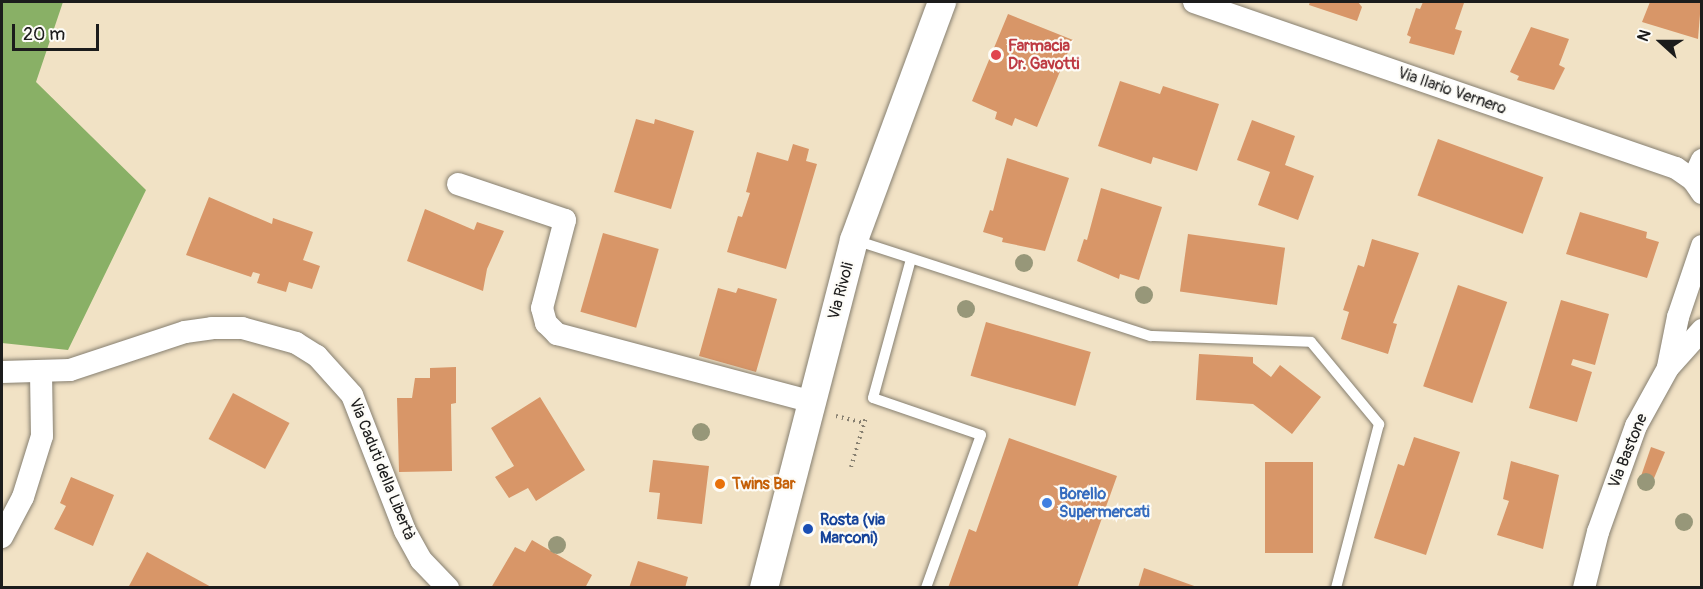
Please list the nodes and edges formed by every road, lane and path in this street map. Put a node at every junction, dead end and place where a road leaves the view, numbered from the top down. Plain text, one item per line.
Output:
1 (942, 2) edge
2 (1194, 2) edge
3 (1698, 178) edge
4 (458, 184) dead end
5 (854, 240) junction
6 (1701, 246) edge
7 (911, 259) junction
8 (1701, 330) edge
9 (1668, 368) junction
10 (2, 372) edge
11 (41, 372) junction
12 (873, 398) junction
13 (813, 402) junction
14 (851, 468) dead end
15 (2, 537) edge
16 (448, 588) edge
17 (764, 588) edge
18 (926, 588) edge
19 (1336, 588) edge
20 (1584, 588) edge

1 - 5 street, Via Rivoli
2 - 3 street, Via Ilario Vernero
4 - 13 street
5 - 7 lane
5 - 13 street, Via Rivoli
6 - 9 street
7 - 12 lane
7 - 19 lane
8 - 9 street, Via Bastone
9 - 20 street, Via Bastone
10 - 11 street, Via Caduti della Libertà
11 - 15 street
11 - 16 street, Via Caduti della Libertà
12 - 14 path
12 - 18 lane
13 - 17 street, Via Rivoli

